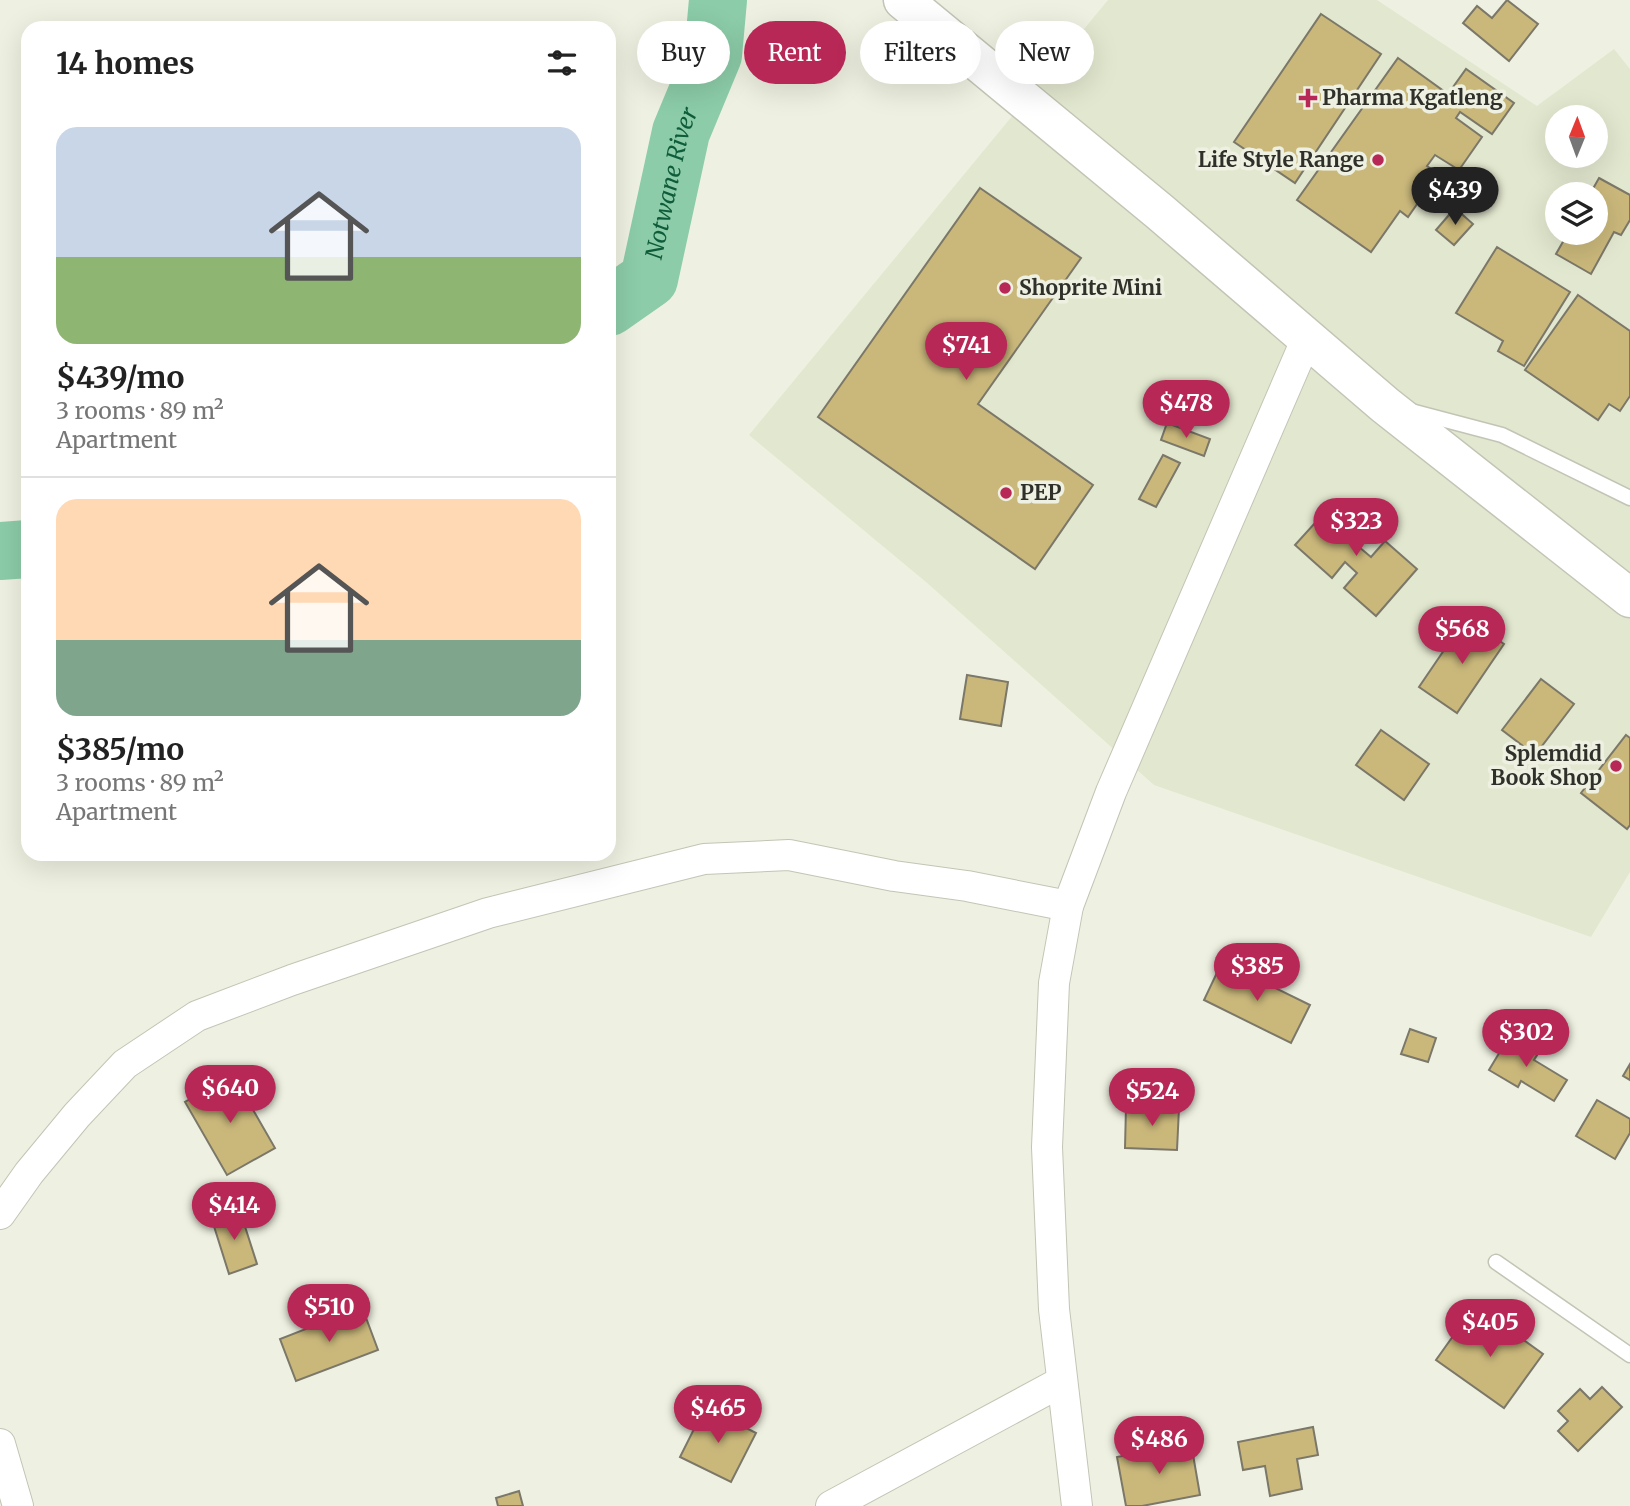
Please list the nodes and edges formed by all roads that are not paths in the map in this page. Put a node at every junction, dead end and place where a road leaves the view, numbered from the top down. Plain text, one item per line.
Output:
1 (903, 0) edge
2 (1307, 338) junction
3 (1385, 405) junction
4 (1630, 498) edge
5 (1630, 598) edge
6 (1068, 906) junction
7 (0, 1214) edge
8 (1496, 1262) dead end
9 (1630, 1355) edge
10 (1061, 1382) junction
11 (0, 1444) edge
12 (18, 1506) edge
13 (831, 1506) edge
14 (1077, 1506) edge

1 - 2 main road
2 - 3 main road
2 - 6 street
3 - 4 lane
3 - 5 main road
6 - 7 street
6 - 10 street
8 - 9 lane
10 - 13 street
10 - 14 street
11 - 12 street

